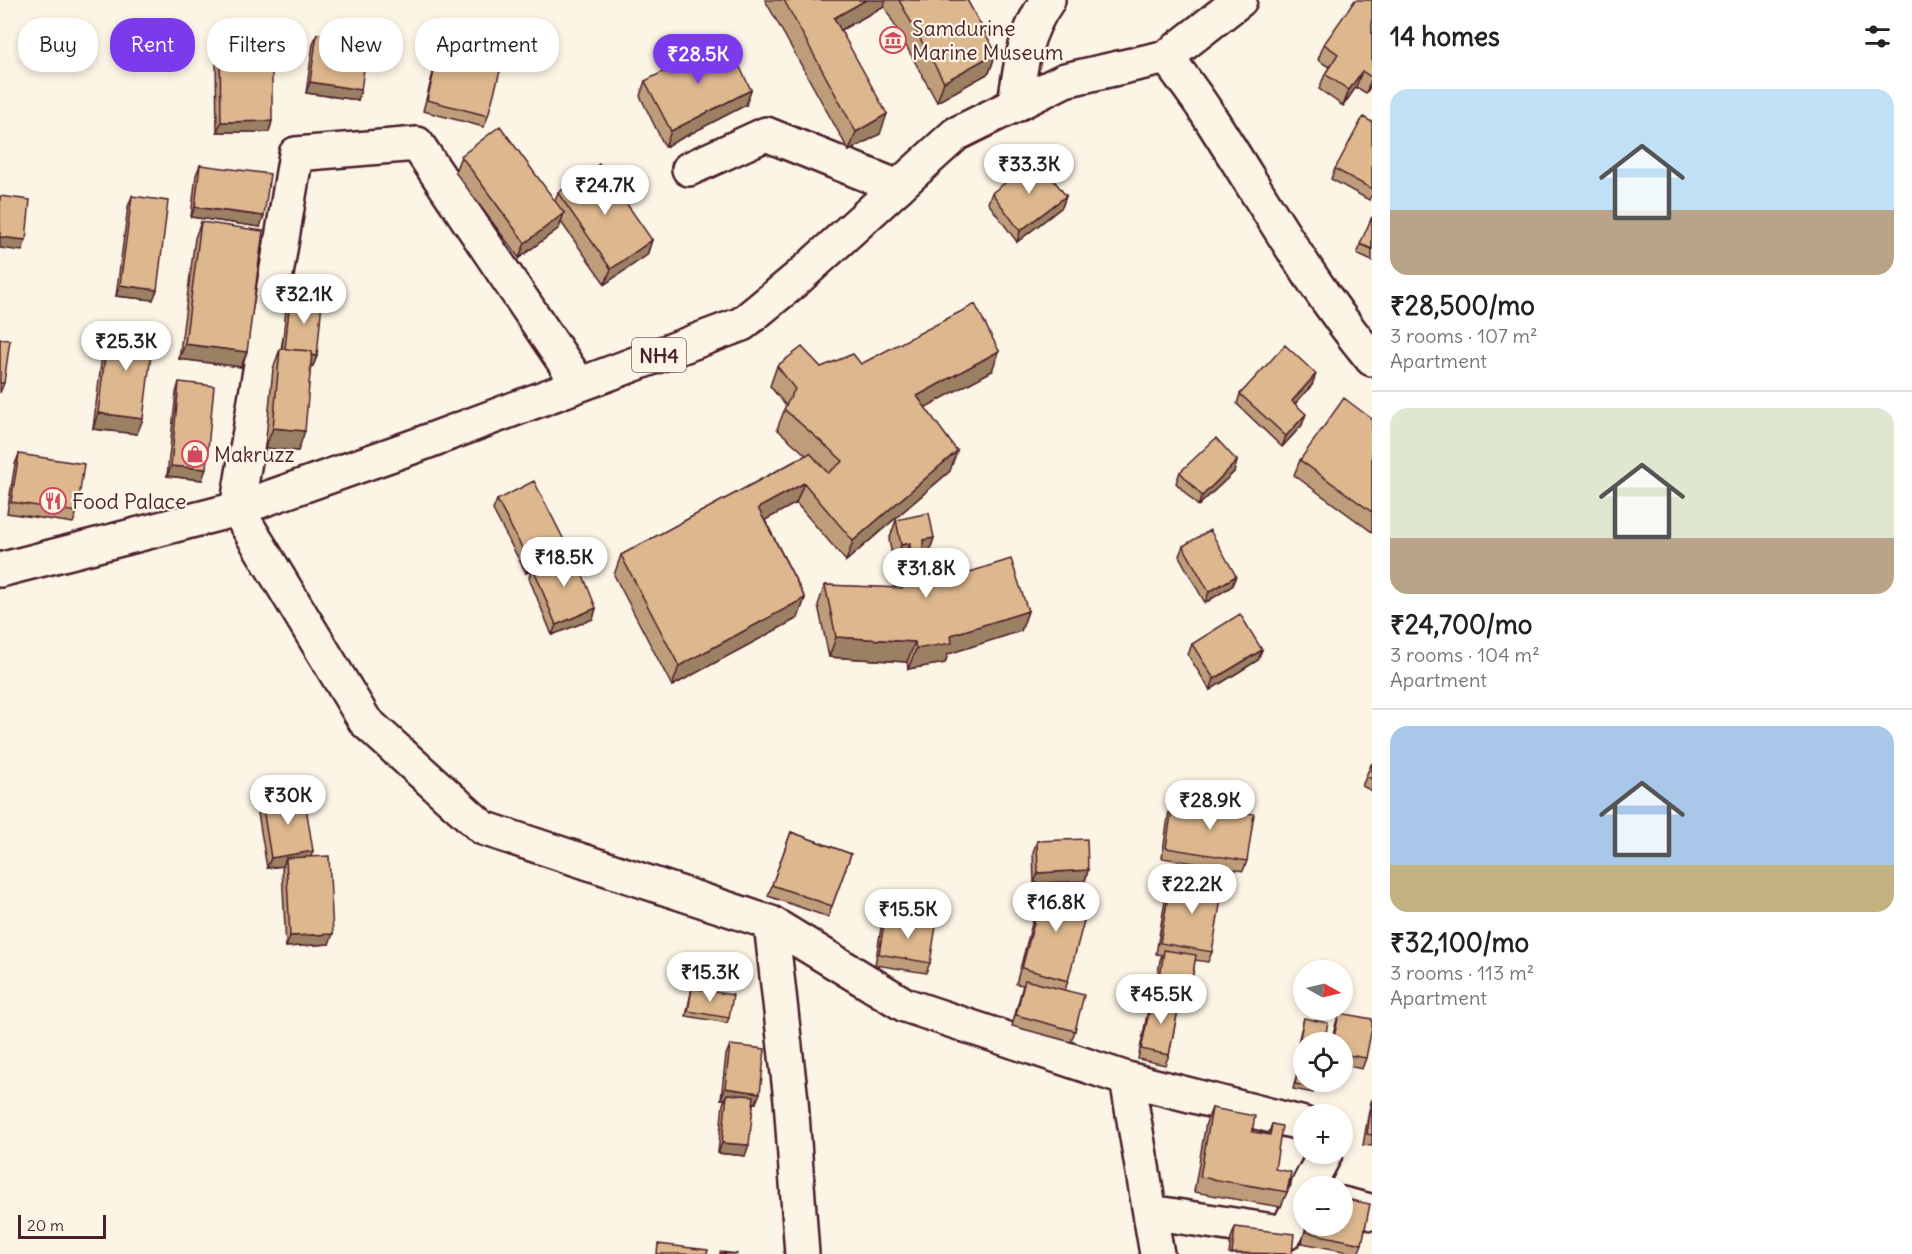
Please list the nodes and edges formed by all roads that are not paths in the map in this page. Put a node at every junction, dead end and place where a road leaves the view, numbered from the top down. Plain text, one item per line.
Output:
1 (1048, 0) edge
2 (1240, 0) edge
3 (1167, 57) junction
4 (1015, 105) junction
5 (689, 169) dead end
6 (898, 187) junction
7 (1372, 359) edge
8 (579, 384) junction
9 (237, 509) junction
10 (0, 570) edge
11 (771, 922) junction
12 (1127, 1079) junction
13 (1293, 1121) edge
14 (1353, 1207) edge
15 (1150, 1212) junction
16 (1372, 1213) edge
17 (1293, 1219) edge
18 (802, 1254) edge
19 (1157, 1254) edge

1 - 4 main road
2 - 3 main road, NH4
3 - 4 main road, NH4
3 - 7 main road
4 - 6 main road, NH4
5 - 6 main road
6 - 8 main road, NH4
8 - 9 main road, NH4
8 - 9 main road
9 - 10 main road, NH4
9 - 11 main road
11 - 12 main road
11 - 18 main road
12 - 13 main road
12 - 15 main road
14 - 16 main road
15 - 17 main road
15 - 19 main road

